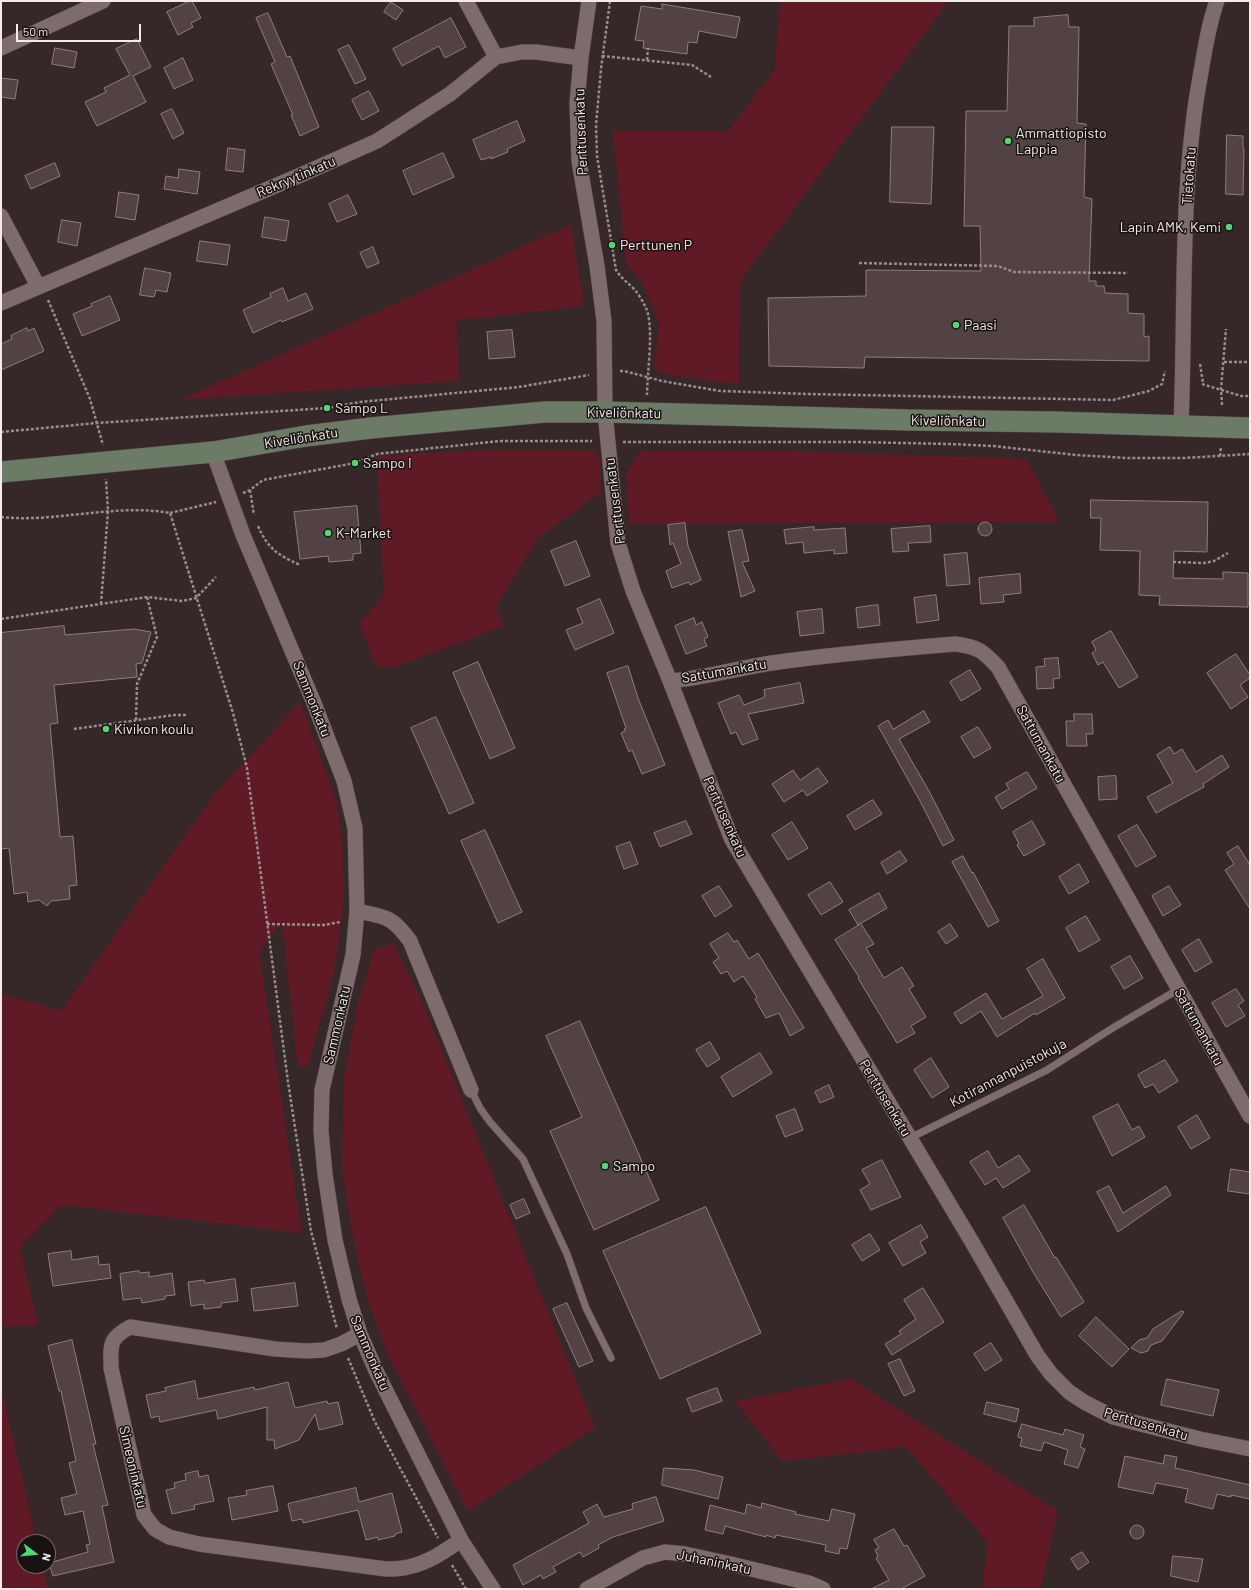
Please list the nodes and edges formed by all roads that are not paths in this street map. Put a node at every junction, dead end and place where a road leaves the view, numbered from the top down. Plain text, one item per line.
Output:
1 (103, 1) edge
2 (466, 1) edge
3 (590, 1) edge
4 (1217, 1) edge
5 (1, 48) edge
6 (496, 57) junction
7 (581, 58) junction
8 (1, 216) edge
9 (40, 285) junction
10 (1, 302) edge
11 (605, 412) junction
12 (1181, 425) junction
13 (1250, 428) edge
14 (213, 452) junction
15 (1, 472) edge
16 (670, 681) junction
17 (357, 915) junction
18 (1179, 989) junction
19 (471, 1090) joint
20 (1250, 1116) edge
21 (909, 1138) junction
22 (360, 1334) junction
23 (611, 1358) dead end
24 (1250, 1449) edge
25 (461, 1540) junction
26 (493, 1589) edge
27 (587, 1589) edge
28 (823, 1589) edge

1 - 5 street
2 - 6 street
3 - 7 street, Perttusenkatu
4 - 12 street, Tietokatu
6 - 7 street, Rekryytinkatu
6 - 9 street, Rekryytinkatu
7 - 11 street, Perttusenkatu
8 - 9 street
9 - 10 street, Rekryytinkatu
11 - 12 main road, Kiveliönkatu
11 - 14 main road, Kiveliönkatu
11 - 16 street, Perttusenkatu
12 - 13 main road, Kiveliönkatu
14 - 15 main road, Kiveliönkatu
14 - 17 street, Sammonkatu
16 - 18 street, Sattumankatu
16 - 21 street, Perttusenkatu
17 - 19 street
17 - 22 street, Sammonkatu
18 - 20 street, Sattumankatu
18 - 21 lane, Kotirannanpuistokuja
19 - 23 lane
21 - 24 street, Perttusenkatu
22 - 25 street, Sammonkatu
22 - 25 street, Simeoninkatu
25 - 26 street, Sammonkatu
27 - 28 street, Juhaninkatu

